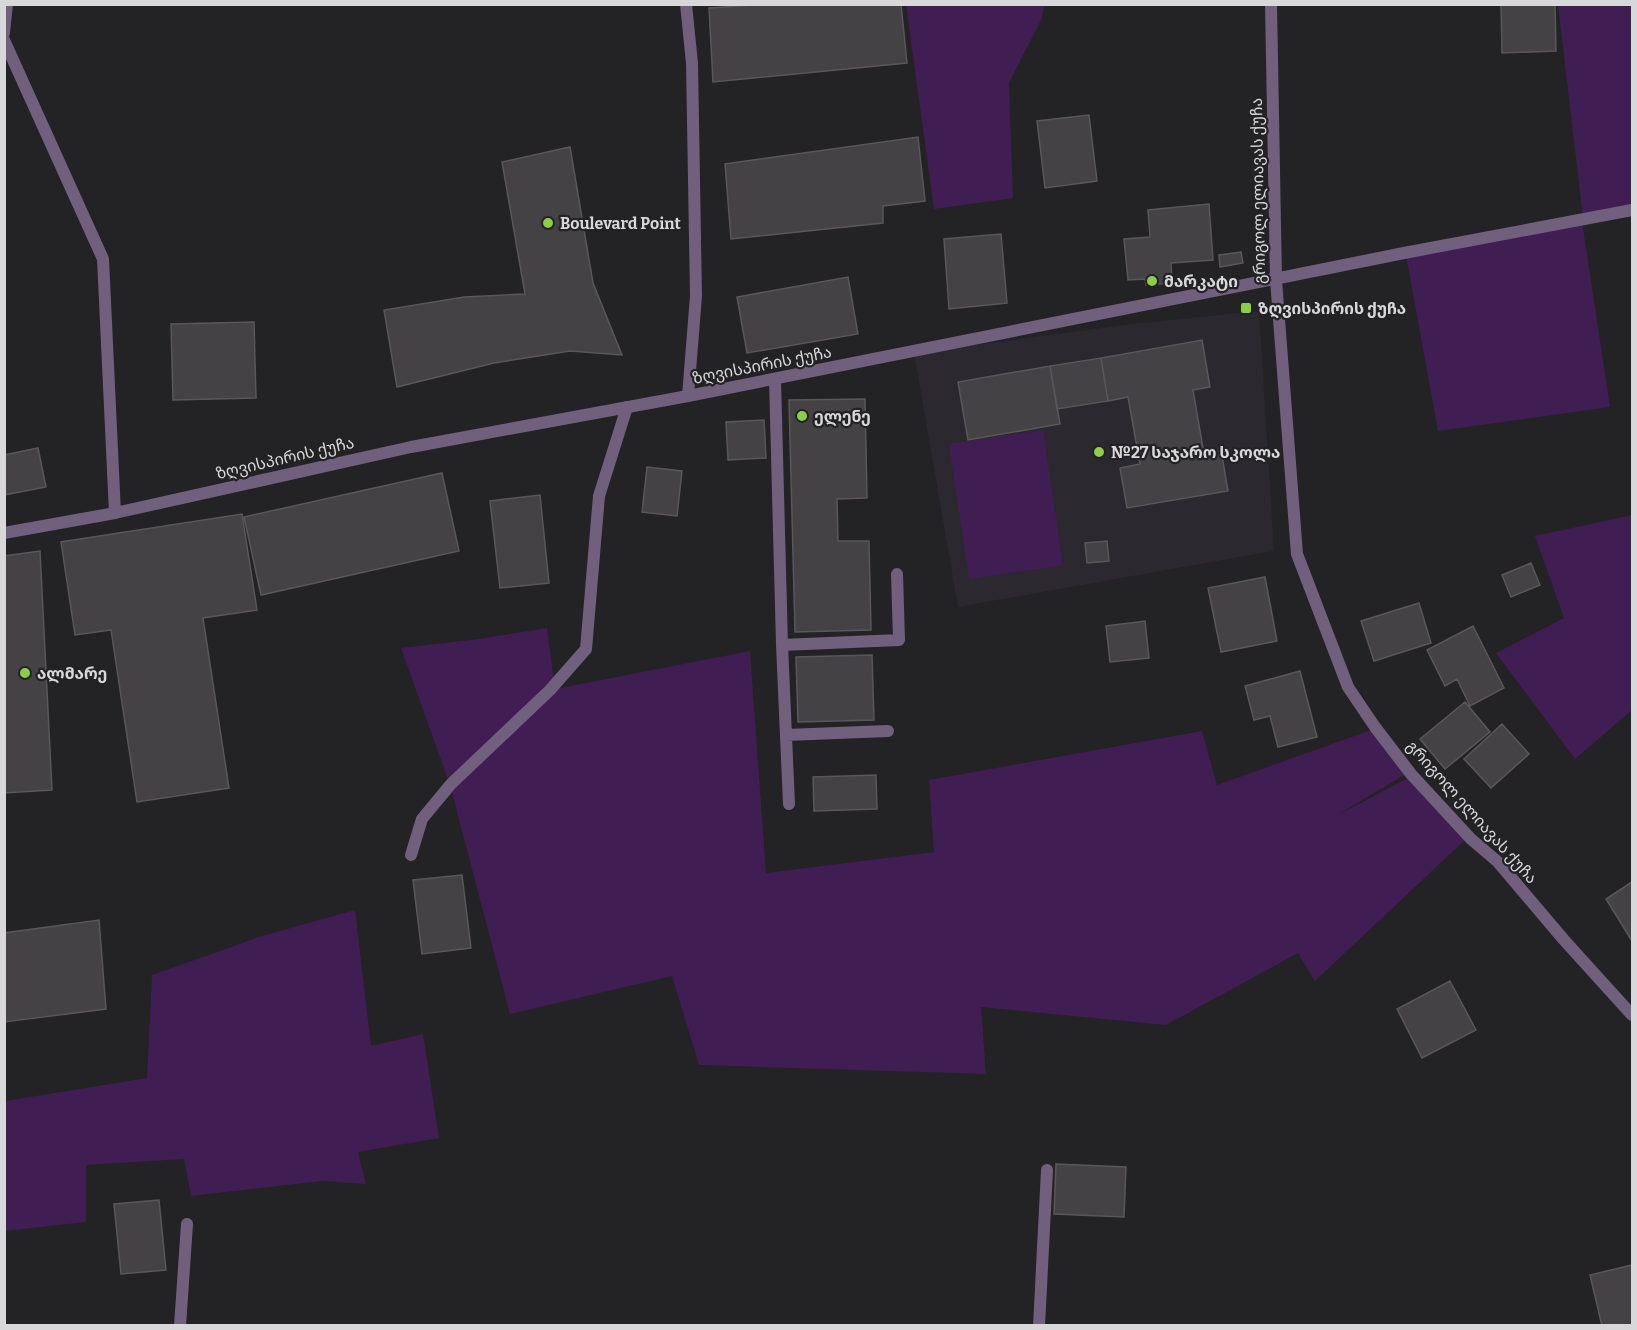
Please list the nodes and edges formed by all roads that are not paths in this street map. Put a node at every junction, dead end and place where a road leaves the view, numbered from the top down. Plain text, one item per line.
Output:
1 (7, 4) edge
2 (686, 4) edge
3 (1271, 4) edge
4 (4, 33) edge
5 (4, 40) edge
6 (1632, 210) edge
7 (1275, 280) junction
8 (775, 379) junction
9 (688, 396) junction
10 (627, 407) junction
11 (116, 513) junction
12 (4, 533) edge
13 (897, 574) dead end
14 (782, 645) junction
15 (888, 731) dead end
16 (786, 735) junction
17 (789, 804) dead end
18 (411, 855) dead end
19 (1632, 1015) edge
20 (1047, 1170) dead end
21 (187, 1224) dead end
22 (180, 1326) edge
23 (1039, 1326) edge

1 - 4 street
2 - 9 street
3 - 7 street, გრიგოლ ელიავას ქუჩა
5 - 11 street
6 - 7 street, ზღვისპირის ქუჩა
7 - 8 street, ზღვისპირის ქუჩა
7 - 19 street, გრიგოლ ელიავას ქუჩა
8 - 9 street, ზღვისპირის ქუჩა
8 - 14 street
9 - 10 street, ზღვისპირის ქუჩა
10 - 11 street, ზღვისპირის ქუჩა
10 - 18 street
11 - 12 street, ზღვისპირის ქუჩა
13 - 14 street
14 - 16 street
15 - 16 street
16 - 17 street
20 - 23 street
21 - 22 street

